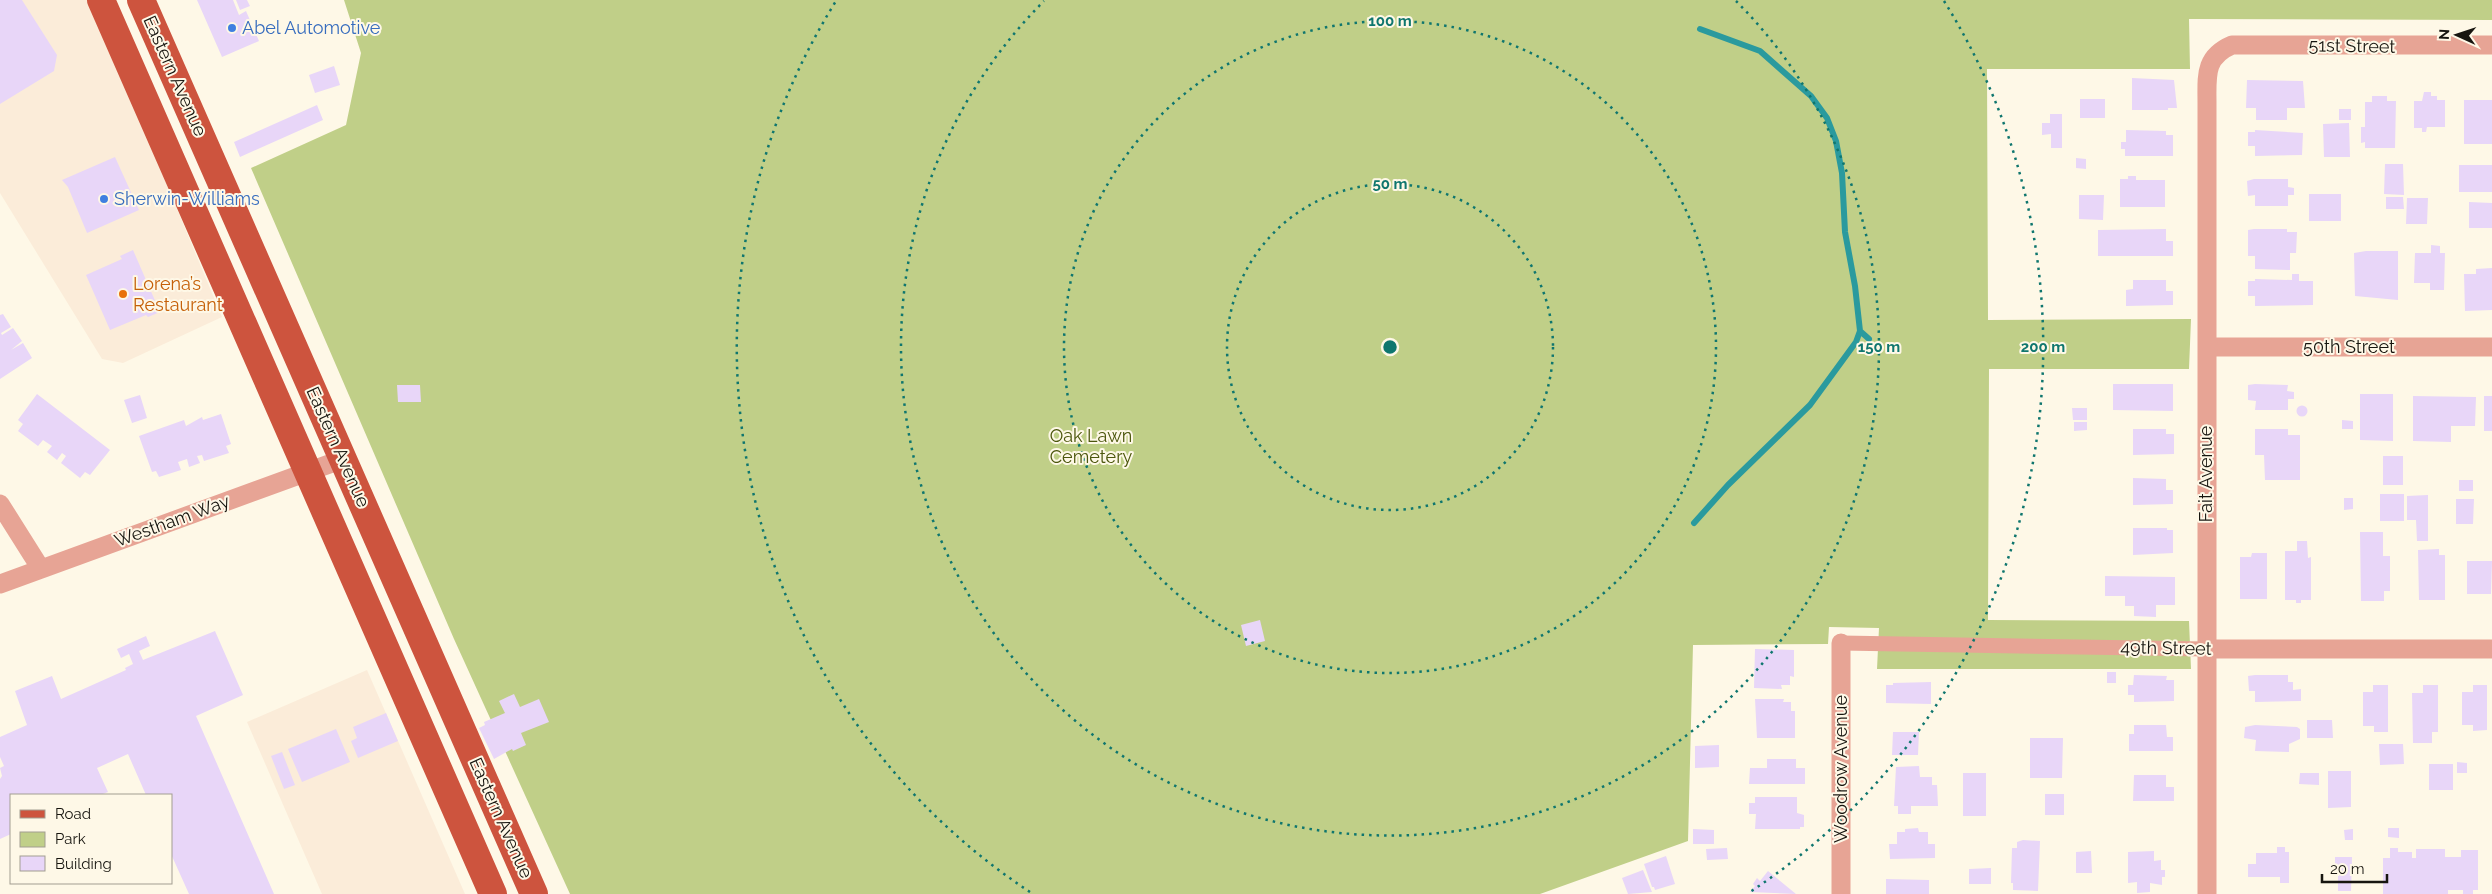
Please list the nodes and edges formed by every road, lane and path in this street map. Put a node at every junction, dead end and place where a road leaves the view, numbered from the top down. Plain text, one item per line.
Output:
1 (101, 0) edge
2 (141, 0) edge
3 (2492, 45) edge
4 (2214, 55) joint
5 (182, 93) junction
6 (150, 108) junction
7 (2492, 346) edge
8 (2207, 347) junction
9 (343, 459) junction
10 (309, 472) junction
11 (0, 504) edge
12 (41, 569) junction
13 (0, 584) edge
14 (1841, 643) joint
15 (2206, 649) junction
16 (2492, 649) edge
17 (493, 894) edge
18 (534, 894) edge
19 (1841, 894) edge
20 (2207, 894) edge

1 - 6 main road, Eastern Avenue
2 - 5 main road, Eastern Avenue
3 - 4 street, 51st Street
4 - 8 street, Fait Avenue
5 - 6 main road
5 - 9 main road, Eastern Avenue
6 - 10 main road, Eastern Avenue
7 - 8 street, 50th Street
8 - 15 street, Fait Avenue
9 - 10 street, Westham Way
9 - 18 main road, Eastern Avenue
10 - 12 street, Westham Way
10 - 17 main road, Eastern Avenue
11 - 12 street
12 - 13 street, Westham Way
14 - 15 street, 49th Street
14 - 19 street, Woodrow Avenue
15 - 16 street, 49th Street
15 - 20 street, Fait Avenue

